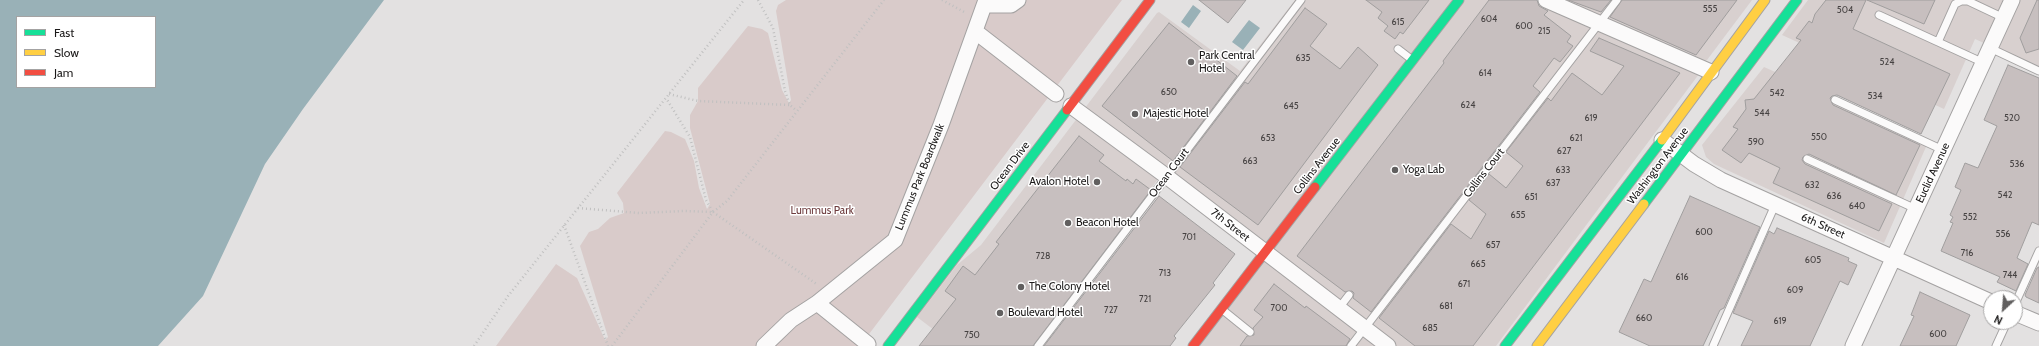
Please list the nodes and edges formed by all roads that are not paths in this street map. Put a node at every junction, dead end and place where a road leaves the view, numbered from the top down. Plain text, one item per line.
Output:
1 (1018, 0) edge
2 (1150, 0) edge
3 (1301, 0) edge
4 (1459, 0) edge
5 (1546, 0) edge
6 (1617, 0) edge
7 (1765, 0) edge
8 (1797, 0) edge
9 (2012, 0) edge
10 (986, 3) edge
11 (1880, 15) dead end
12 (2004, 18) junction
13 (1600, 23) junction
14 (977, 26) junction
15 (1938, 42) junction
16 (1990, 48) junction
17 (1398, 49) dead end
18 (1413, 61) junction
19 (1984, 63) junction
20 (2039, 71) edge
21 (1711, 72) junction
22 (1056, 94) dead end
23 (1835, 100) dead end
24 (1071, 106) junction
25 (1662, 140) junction
26 (1943, 150) junction
27 (1681, 155) junction
28 (1807, 159) dead end
29 (1166, 176) junction
30 (1776, 205) junction
31 (1916, 209) junction
32 (2039, 251) edge
33 (1266, 252) junction
34 (1893, 258) junction
35 (2021, 290) edge
36 (1349, 295) dead end
37 (1983, 298) edge
38 (817, 303) junction
39 (1222, 308) junction
40 (1339, 308) junction
41 (2023, 317) edge
42 (2039, 324) edge
43 (1365, 328) junction
44 (2003, 330) edge
45 (1250, 332) dead end
46 (868, 344) dead end
47 (764, 346) edge
48 (888, 346) edge
49 (1038, 346) edge
50 (1193, 346) edge
51 (1351, 346) edge
52 (1388, 346) edge
53 (1505, 346) edge
54 (1537, 346) edge
55 (1712, 346) edge
56 (1853, 346) edge
57 (1996, 346) edge

1 - 10 street
2 - 24 main road, Ocean Drive
3 - 29 lane, Ocean Court
4 - 18 main road, Collins Avenue
5 - 13 street
6 - 13 lane, Collins Court
7 - 21 main road, Washington Avenue
8 - 27 main road, Washington Avenue
9 - 12 street, Euclid Avenue
10 - 14 street, Lummus Park Boardwalk
11 - 15 lane
12 - 15 lane
12 - 16 street, Euclid Avenue
13 - 21 street
13 - 43 lane, Collins Court
14 - 22 street
14 - 38 street, Lummus Park Boardwalk
15 - 19 lane
16 - 19 street, Euclid Avenue
16 - 20 lane
17 - 18 lane
18 - 33 main road, Collins Avenue
19 - 26 street, Euclid Avenue
21 - 25 main road, Washington Avenue
23 - 26 lane
24 - 29 street, 7th Street
24 - 48 main road, Ocean Drive
25 - 27 street, 6th Street
25 - 53 main road, Washington Avenue
26 - 31 street, Euclid Avenue
27 - 30 street, 6th Street
27 - 54 main road, Washington Avenue
28 - 31 lane
29 - 33 street, 7th Street
29 - 49 lane, Ocean Court
30 - 34 street, 6th Street
30 - 55 lane
31 - 34 street, Euclid Avenue
32 - 35 lane
33 - 39 main road, Collins Avenue
33 - 40 street, 7th Street
34 - 37 street, 6th Street
34 - 56 street, Euclid Avenue
36 - 40 lane
38 - 46 street
38 - 47 street, Lummus Park Boardwalk
39 - 45 lane
39 - 50 main road, Collins Avenue
40 - 43 street, 7th Street
41 - 42 street
43 - 51 lane, Collins Court
43 - 52 street, 7th Street
44 - 57 lane

